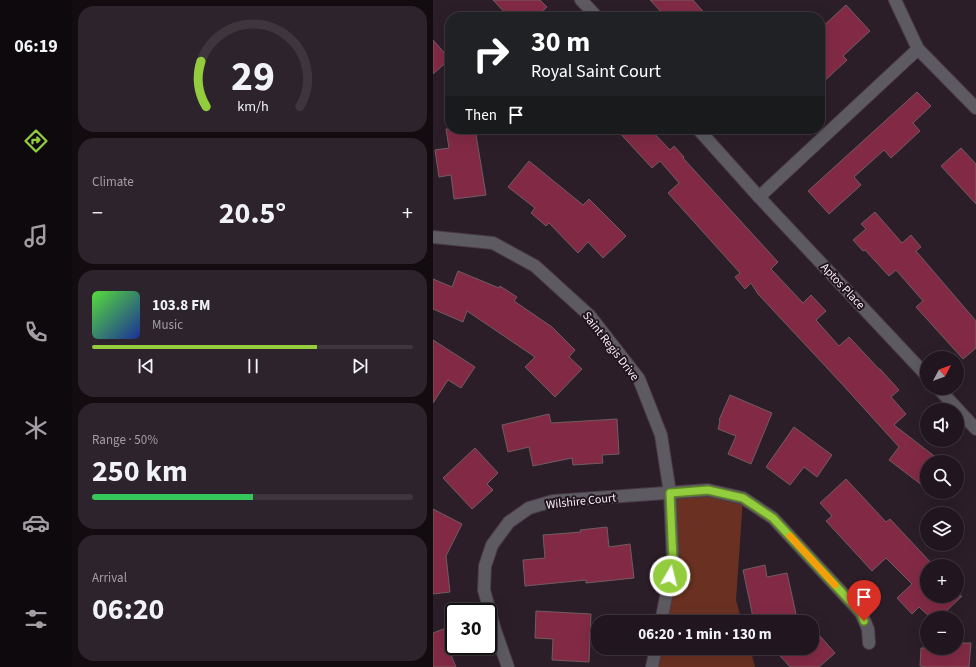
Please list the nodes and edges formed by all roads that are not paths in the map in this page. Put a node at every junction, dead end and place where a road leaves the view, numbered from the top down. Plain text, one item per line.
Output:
1 (581, 0) edge
2 (895, 0) edge
3 (592, 12) edge
4 (918, 49) junction
5 (976, 108) edge
6 (702, 134) edge
7 (759, 197) junction
8 (433, 238) edge
9 (920, 369) edge
10 (944, 395) edge
11 (976, 429) edge
12 (670, 493) junction
13 (662, 615) edge
14 (869, 643) dead end
15 (655, 655) edge
16 (508, 667) edge
17 (652, 667) edge

1 - 3 street
2 - 4 street
4 - 5 street
4 - 7 street
6 - 7 street, Aptos Place
7 - 9 street, Aptos Place
8 - 12 street, Saint Regis Drive
10 - 11 street
12 - 13 street, Saint Regis Drive
12 - 14 street, Wilshire Court
12 - 16 street, Wilshire Court
15 - 17 street

